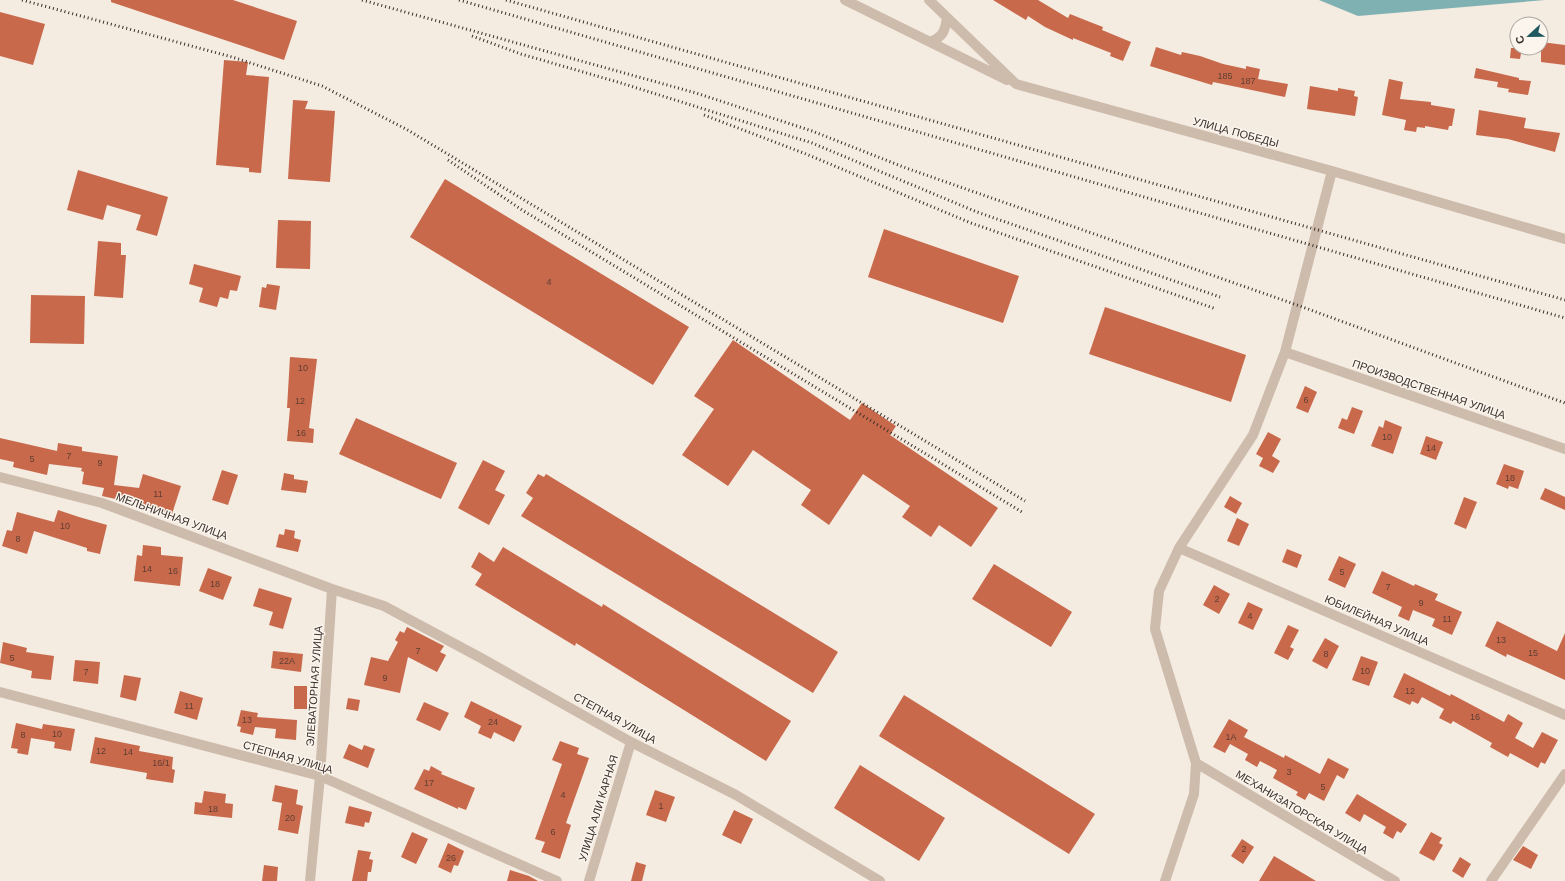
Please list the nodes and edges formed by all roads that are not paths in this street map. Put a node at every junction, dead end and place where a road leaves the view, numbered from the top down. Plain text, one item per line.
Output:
1 (845, 0) edge
2 (928, 0) edge
3 (947, 18) junction
4 (930, 42) junction
5 (1016, 84) junction
6 (1332, 171) junction
7 (1565, 240) edge
8 (1285, 352) junction
9 (1565, 449) edge
10 (0, 477) edge
11 (1179, 548) junction
12 (332, 589) junction
13 (0, 692) edge
14 (1565, 715) edge
15 (631, 742) junction
16 (1196, 763) junction
17 (1565, 774) edge
18 (320, 776) junction
19 (310, 881) edge
20 (557, 881) edge
21 (588, 881) edge
22 (880, 881) edge
23 (1165, 881) edge
24 (1395, 881) edge
25 (1491, 881) edge

1 - 4 street
2 - 3 street, УЛИЦА ПОБЕДЫ
3 - 4 street
3 - 5 street, УЛИЦА ПОБЕДЫ
4 - 5 street
5 - 6 street, УЛИЦА ПОБЕДЫ
6 - 7 street, УЛИЦА ПОБЕДЫ
6 - 8 street
8 - 9 street, ПРОИЗВОДСТВЕННАЯ УЛИЦА
8 - 11 street
10 - 12 street, МЕЛЬНИЧНАЯ УЛИЦА
11 - 14 street, ЮБИЛЕЙНАЯ УЛИЦА
11 - 16 street
12 - 15 street, СТЕПНАЯ УЛИЦА
12 - 18 street, ЭЛЕВАТОРНАЯ УЛИЦА
13 - 18 street, СТЕПНАЯ УЛИЦА
15 - 21 street, УЛИЦА АЛИ КАРНАЯ
15 - 22 street, СТЕПНАЯ УЛИЦА
16 - 23 street
16 - 24 street, МЕХАНИЗАТОРСКАЯ УЛИЦА
17 - 25 street
18 - 19 street, ЭЛЕВАТОРНАЯ УЛИЦА
18 - 20 street, СТЕПНАЯ УЛИЦА

